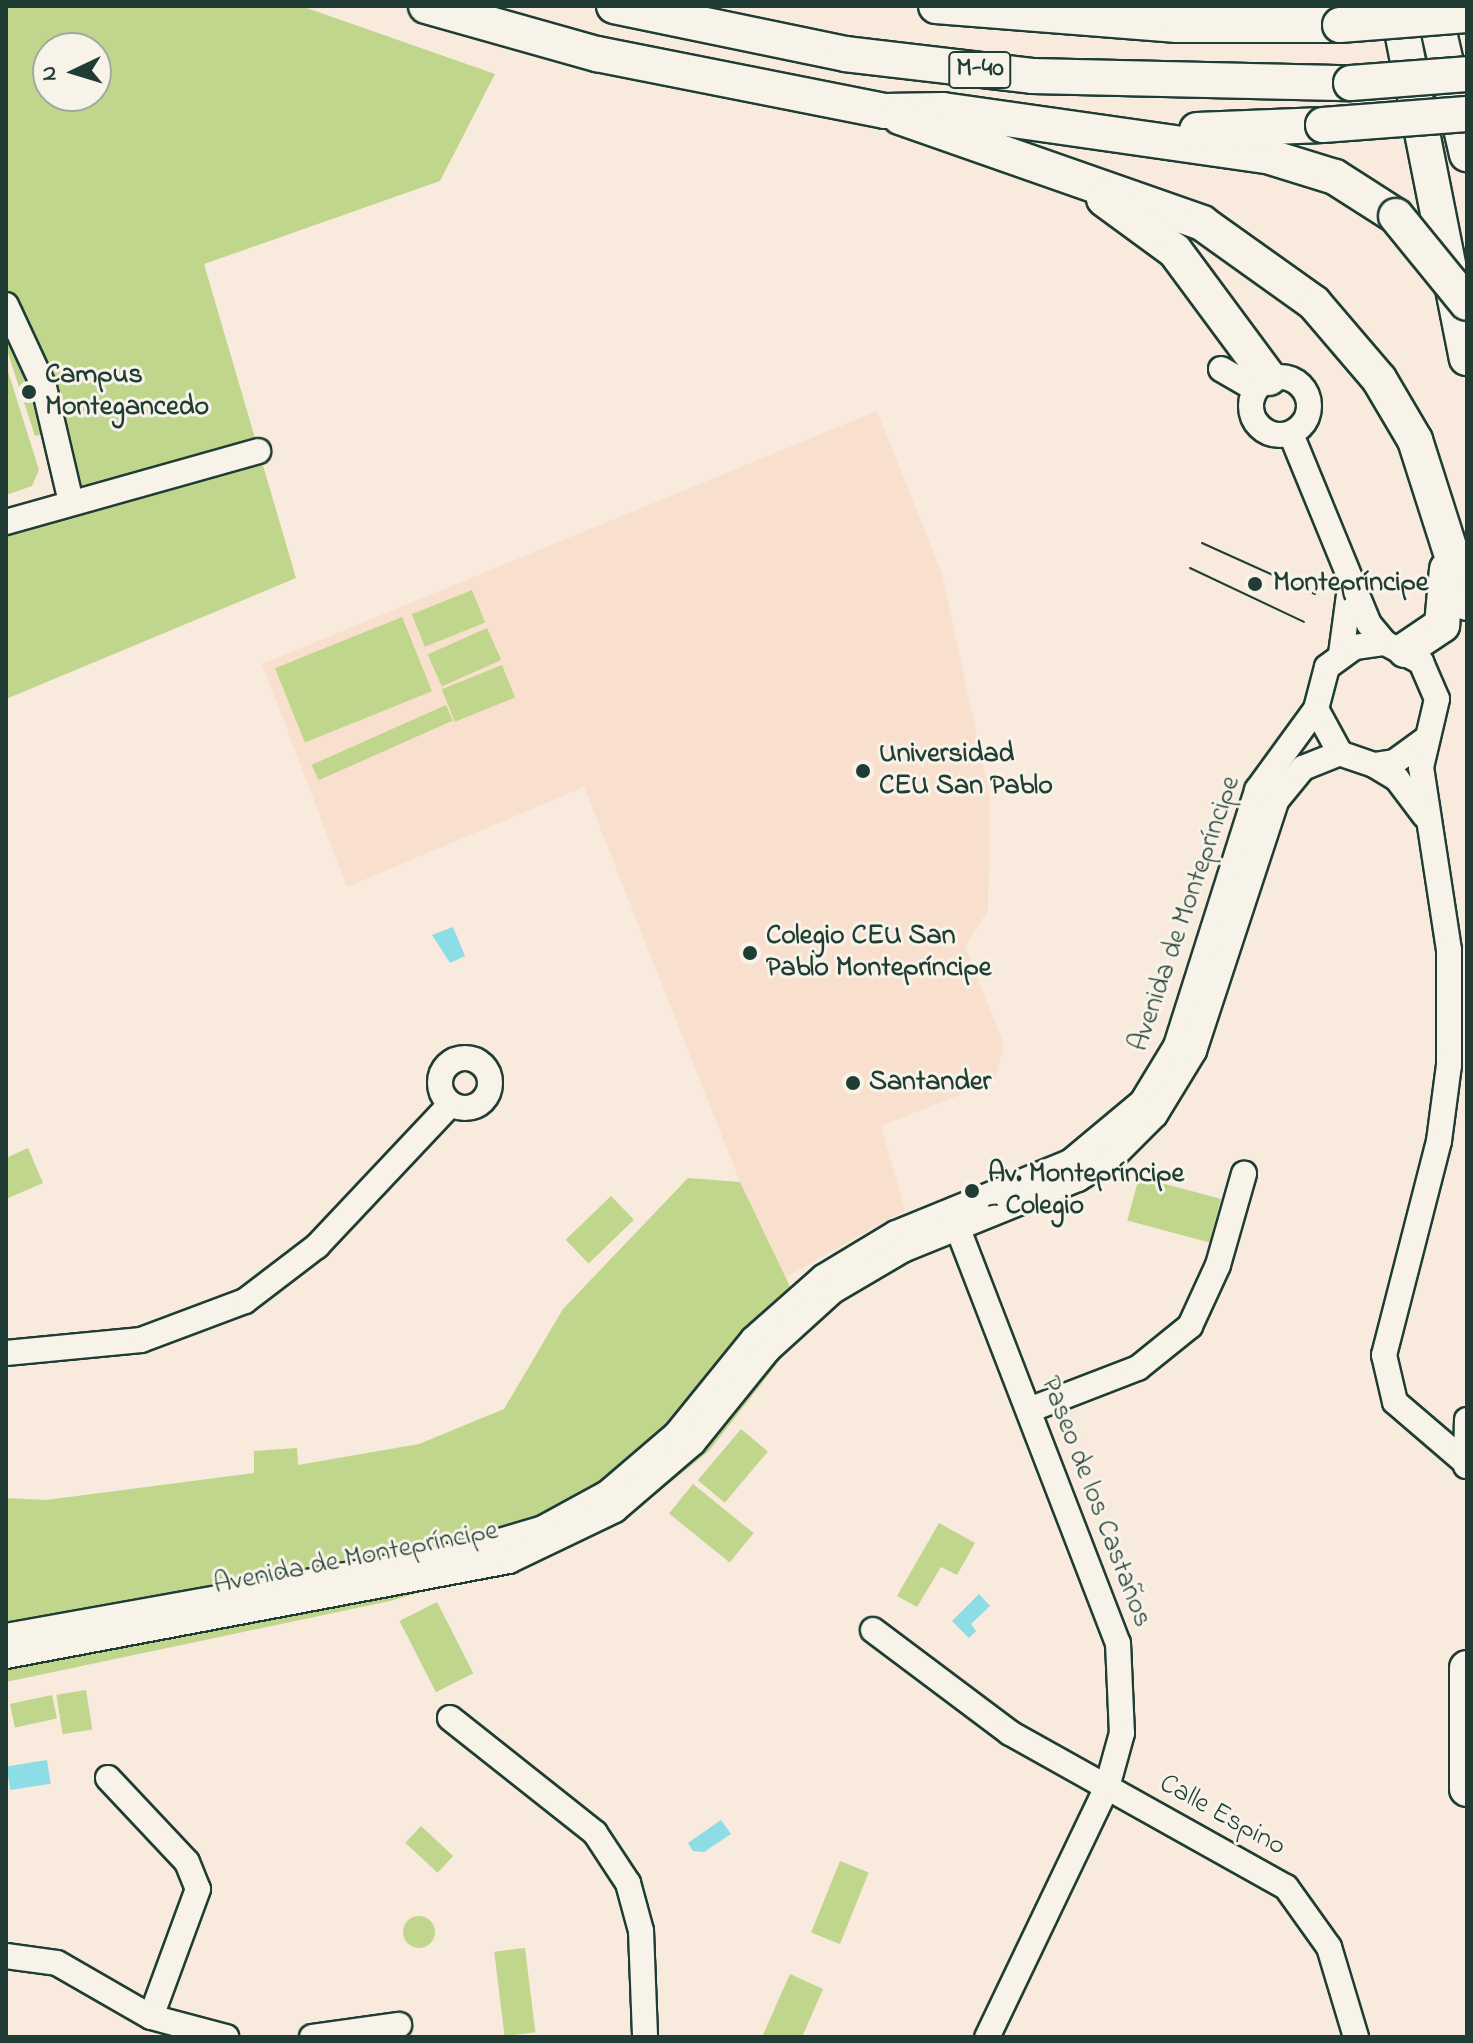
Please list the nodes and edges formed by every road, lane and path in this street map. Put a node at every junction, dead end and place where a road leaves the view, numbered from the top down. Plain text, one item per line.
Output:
1 (426, 6) edge
2 (614, 6) edge
3 (936, 6) edge
4 (1390, 6) edge
5 (1397, 6) edge
6 (1433, 6) edge
7 (1448, 6) edge
8 (1467, 15) edge
9 (1407, 58) junction
10 (1467, 74) edge
11 (885, 111) junction
12 (1467, 114) edge
13 (1467, 133) edge
14 (1161, 136) junction
15 (1467, 154) edge
16 (1071, 176) junction
17 (1467, 303) edge
18 (6, 305) edge
19 (1467, 358) edge
20 (1221, 369) dead end
21 (1262, 384) junction
22 (1291, 434) junction
23 (258, 451) dead end
24 (71, 502) junction
25 (1443, 513) junction
26 (6, 522) edge
27 (1349, 565) junction
28 (1467, 603) edge
29 (1395, 647) junction
30 (1341, 654) junction
31 (1316, 709) junction
32 (1426, 739) junction
33 (1340, 753) junction
34 (1374, 765) junction
35 (1429, 821) junction
36 (451, 1104) dead end
37 (1244, 1174) dead end
38 (954, 1219) junction
39 (6, 1353) edge
40 (1029, 1410) junction
41 (1467, 1419) edge
42 (1430, 1432) junction
43 (1466, 1465) edge
44 (873, 1630) dead end
45 (6, 1636) edge
46 (6, 1656) edge
47 (1467, 1668) edge
48 (450, 1718) dead end
49 (108, 1778) dead end
50 (1107, 1787) junction
51 (1467, 1789) edge
52 (6, 1956) edge
53 (151, 2017) junction
54 (399, 2025) dead end
55 (339, 2035) edge
56 (226, 2037) edge
57 (312, 2037) edge
58 (645, 2037) edge
59 (987, 2037) edge
60 (1356, 2037) edge

1 - 11 highway
2 - 10 highway, M-40, bridge
3 - 8 highway, M-40, bridge
4 - 9 highway
5 - 9 highway
6 - 15 highway
7 - 13 highway
9 - 19 highway
11 - 14 highway
11 - 16 highway
12 - 14 highway, bridge
14 - 17 highway, bridge
16 - 21 highway
16 - 25 highway
18 - 24 street
20 - 21 street
21 - 22 street
21 - 22 street
22 - 27 street
23 - 24 street
24 - 26 street
25 - 28 highway
25 - 29 highway
27 - 29 street
27 - 30 street
29 - 30 street
29 - 32 street
30 - 31 street
31 - 33 street
31 - 38 street, Avenida de Montepríncipe
32 - 34 street
32 - 35 street
33 - 34 street
33 - 38 street, Avenida de Montepríncipe
34 - 35 street
35 - 42 street
36 - 39 street
37 - 40 street
38 - 40 street, Paseo de los Castaños
38 - 45 street, Avenida de Montepríncipe
38 - 46 street, Avenida de Montepríncipe
40 - 50 street, Paseo de los Castaños
41 - 42 street
41 - 43 street
42 - 43 street
44 - 50 street, Calle Espino
47 - 51 highway
48 - 58 street
49 - 53 street
50 - 59 street, Paseo de los Castaños
50 - 60 street, Calle Espino
52 - 53 street
53 - 56 street
54 - 55 street
55 - 57 street

